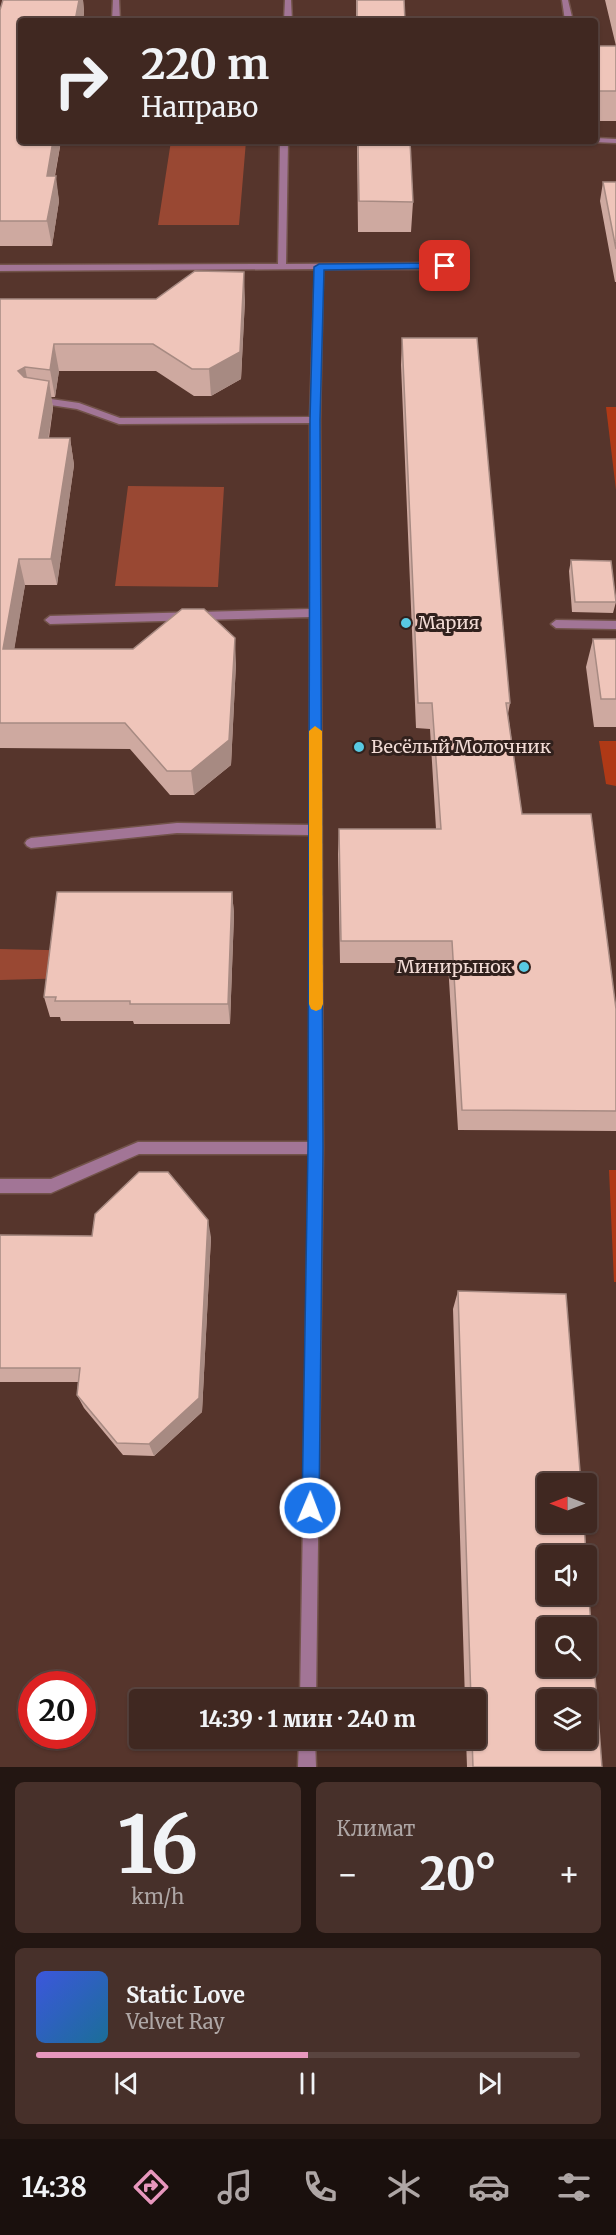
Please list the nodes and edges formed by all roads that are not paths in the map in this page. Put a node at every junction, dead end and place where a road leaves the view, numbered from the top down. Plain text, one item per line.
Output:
1 (116, 0) edge
2 (288, 0) edge
3 (565, 0) edge
4 (116, 18) edge
5 (288, 18) edge
6 (568, 18) edge
7 (598, 140) edge
8 (616, 141) edge
9 (284, 144) edge
10 (445, 266) dead end
11 (282, 267) junction
12 (319, 267) junction
13 (0, 268) edge
14 (30, 399) edge
15 (315, 420) junction
16 (315, 613) junction
17 (50, 620) dead end
18 (556, 624) dead end
19 (616, 625) edge
20 (316, 830) junction
21 (31, 843) dead end
22 (316, 1148) junction
23 (0, 1186) edge
24 (308, 1689) edge
25 (307, 1749) edge
26 (307, 1767) edge

1 - 4 lane
2 - 5 lane
3 - 6 lane
7 - 8 lane
9 - 11 lane
10 - 12 lane
11 - 12 lane
11 - 13 lane
12 - 15 lane
14 - 15 lane
15 - 16 lane
16 - 17 lane
16 - 20 lane
18 - 19 lane
20 - 21 lane
20 - 22 lane
22 - 23 lane
22 - 24 lane
25 - 26 lane

